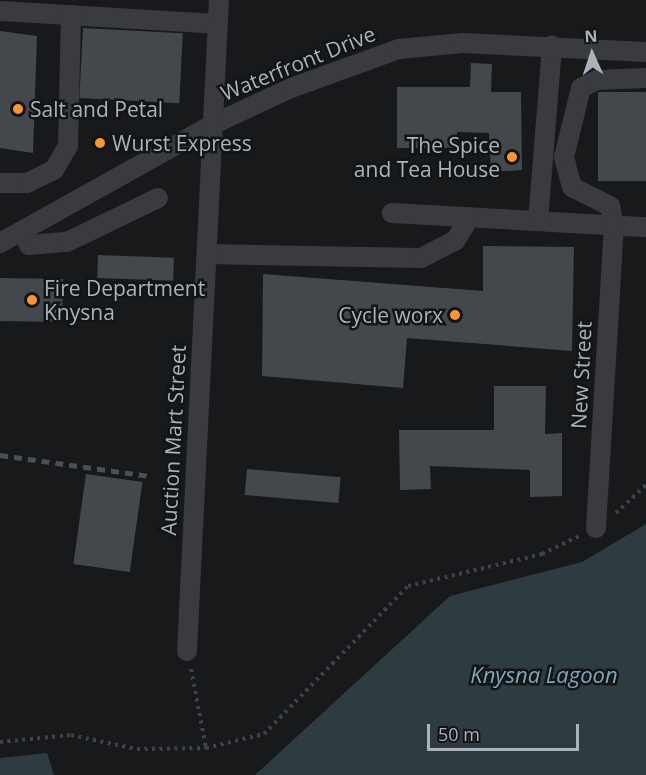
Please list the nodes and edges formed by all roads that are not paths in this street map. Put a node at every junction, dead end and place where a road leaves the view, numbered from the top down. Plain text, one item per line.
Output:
1 (219, 0) edge
2 (75, 10) edge
3 (0, 11) edge
4 (218, 24) junction
5 (552, 46) junction
6 (646, 52) edge
7 (646, 78) edge
8 (214, 124) junction
9 (0, 183) edge
10 (158, 198) dead end
11 (392, 213) dead end
12 (470, 217) junction
13 (538, 221) junction
14 (614, 226) junction
15 (646, 227) edge
16 (24, 234) junction
17 (0, 243) edge
18 (207, 254) junction
19 (596, 528) road end
20 (187, 651) road end

1 - 4 street, Auction Mart Street
2 - 3 street
2 - 4 street
2 - 9 street
4 - 8 street, Auction Mart Street
5 - 6 street, Waterfront Drive
5 - 8 street, Waterfront Drive
5 - 13 street
7 - 14 street
8 - 16 street, Waterfront Drive
8 - 18 street, Auction Mart Street
10 - 16 street
11 - 12 street
12 - 13 street
12 - 18 street
13 - 14 street
14 - 15 street
14 - 19 street, New Street
16 - 17 street, Waterfront Drive
18 - 20 street, Auction Mart Street

